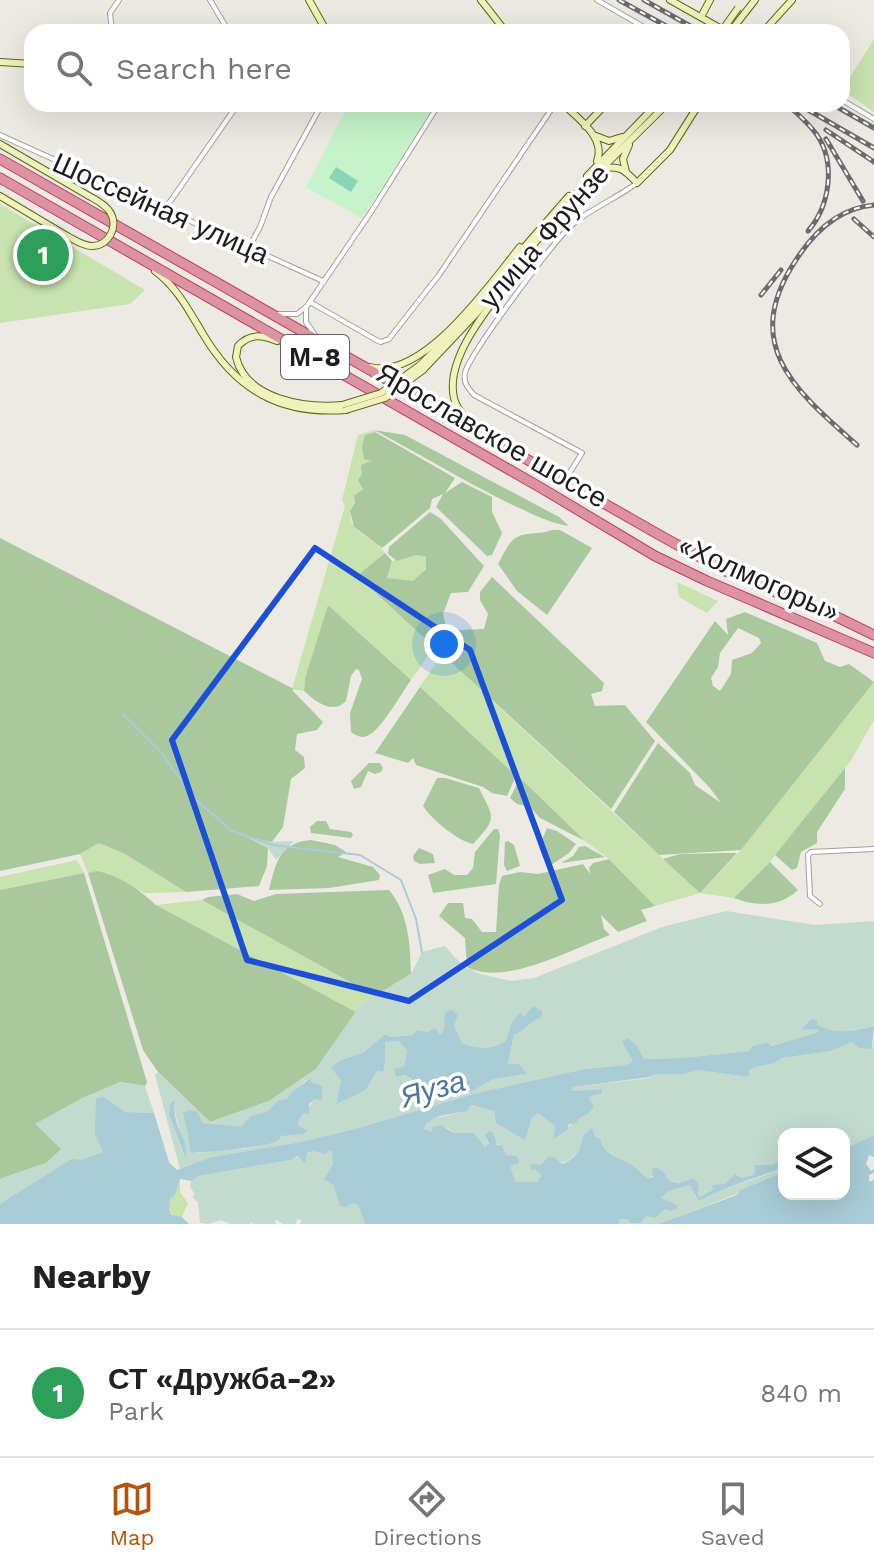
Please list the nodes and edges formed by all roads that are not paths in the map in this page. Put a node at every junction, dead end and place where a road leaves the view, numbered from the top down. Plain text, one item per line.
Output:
1 (119, 0) edge
2 (210, 0) edge
3 (309, 0) edge
4 (481, 0) edge
5 (597, 0) edge
6 (670, 0) edge
7 (710, 0) edge
8 (745, 0) edge
9 (755, 0) edge
10 (792, 0) edge
11 (742, 10) junction
12 (701, 17) junction
13 (111, 24) edge
14 (224, 24) edge
15 (322, 24) edge
16 (500, 24) edge
17 (639, 24) edge
18 (714, 24) edge
19 (729, 24) edge
20 (734, 24) edge
21 (770, 24) edge
22 (0, 62) edge
23 (24, 64) edge
24 (850, 105) edge
25 (232, 112) edge
26 (318, 112) edge
27 (434, 112) edge
28 (550, 112) edge
29 (571, 112) edge
30 (598, 112) edge
31 (650, 112) edge
32 (658, 112) edge
33 (694, 112) edge
34 (874, 119) edge
35 (585, 126) junction
36 (593, 134) junction
37 (0, 135) edge
38 (631, 136) junction
39 (0, 144) edge
40 (0, 159) edge
41 (595, 170) junction
42 (626, 172) junction
43 (0, 178) edge
44 (637, 183) junction
45 (0, 196) edge
46 (165, 209) junction
47 (549, 221) junction
48 (248, 249) junction
49 (133, 254) junction
50 (323, 281) junction
51 (308, 304) junction
52 (268, 312) junction
53 (319, 341) junction
54 (300, 349) junction
55 (360, 364) junction
56 (344, 407) junction
57 (475, 430) junction
58 (564, 482) junction
59 (629, 519) joint
60 (627, 540) joint
61 (874, 635) edge
62 (874, 653) edge
63 (874, 849) edge
64 (820, 904) dead end

1 - 13 street
2 - 14 street
3 - 15 main road
4 - 16 main road
5 - 17 street
6 - 12 main road
7 - 12 main road
8 - 11 main road
9 - 11 main road
10 - 21 main road
11 - 19 main road, bridge
11 - 20 main road
12 - 18 main road
22 - 23 main road
24 - 34 street
25 - 46 street
26 - 48 street
27 - 50 street
28 - 51 street
29 - 35 main road
30 - 35 main road
31 - 38 main road, улица Фрунзе
32 - 38 main road, улица Фрунзе
33 - 44 main road
35 - 36 main road
36 - 38 main road
36 - 41 main road
37 - 46 street, Шоссейная улица
38 - 41 main road, улица Фрунзе
38 - 42 main road
39 - 45 main road, bridge
40 - 52 highway, Ярославское шоссе / М-8
41 - 42 main road
41 - 47 main road, улица Фрунзе
42 - 44 main road
43 - 49 highway, Ярославское шоссе / М-8
44 - 58 street
46 - 48 street, Шоссейная улица
47 - 55 main road
47 - 56 main road, улица Фрунзе, bridge
47 - 57 main road
48 - 50 street, Шоссейная улица
49 - 54 highway, Ярославское шоссе / М-8
49 - 56 main road
50 - 51 street
51 - 52 street
51 - 53 street
52 - 53 highway, Ярославское шоссе / М-8
53 - 55 highway, Ярославское шоссе / М-8
54 - 56 main road
54 - 60 highway, Ярославское шоссе / М-8
55 - 57 highway, Ярославское шоссе / М-8
57 - 58 highway, Ярославское шоссе / М-8
58 - 59 highway, Ярославское шоссе / М-8
59 - 61 highway, «Холмогоры» / М-8
60 - 62 highway, «Холмогоры» / М-8
63 - 64 street

